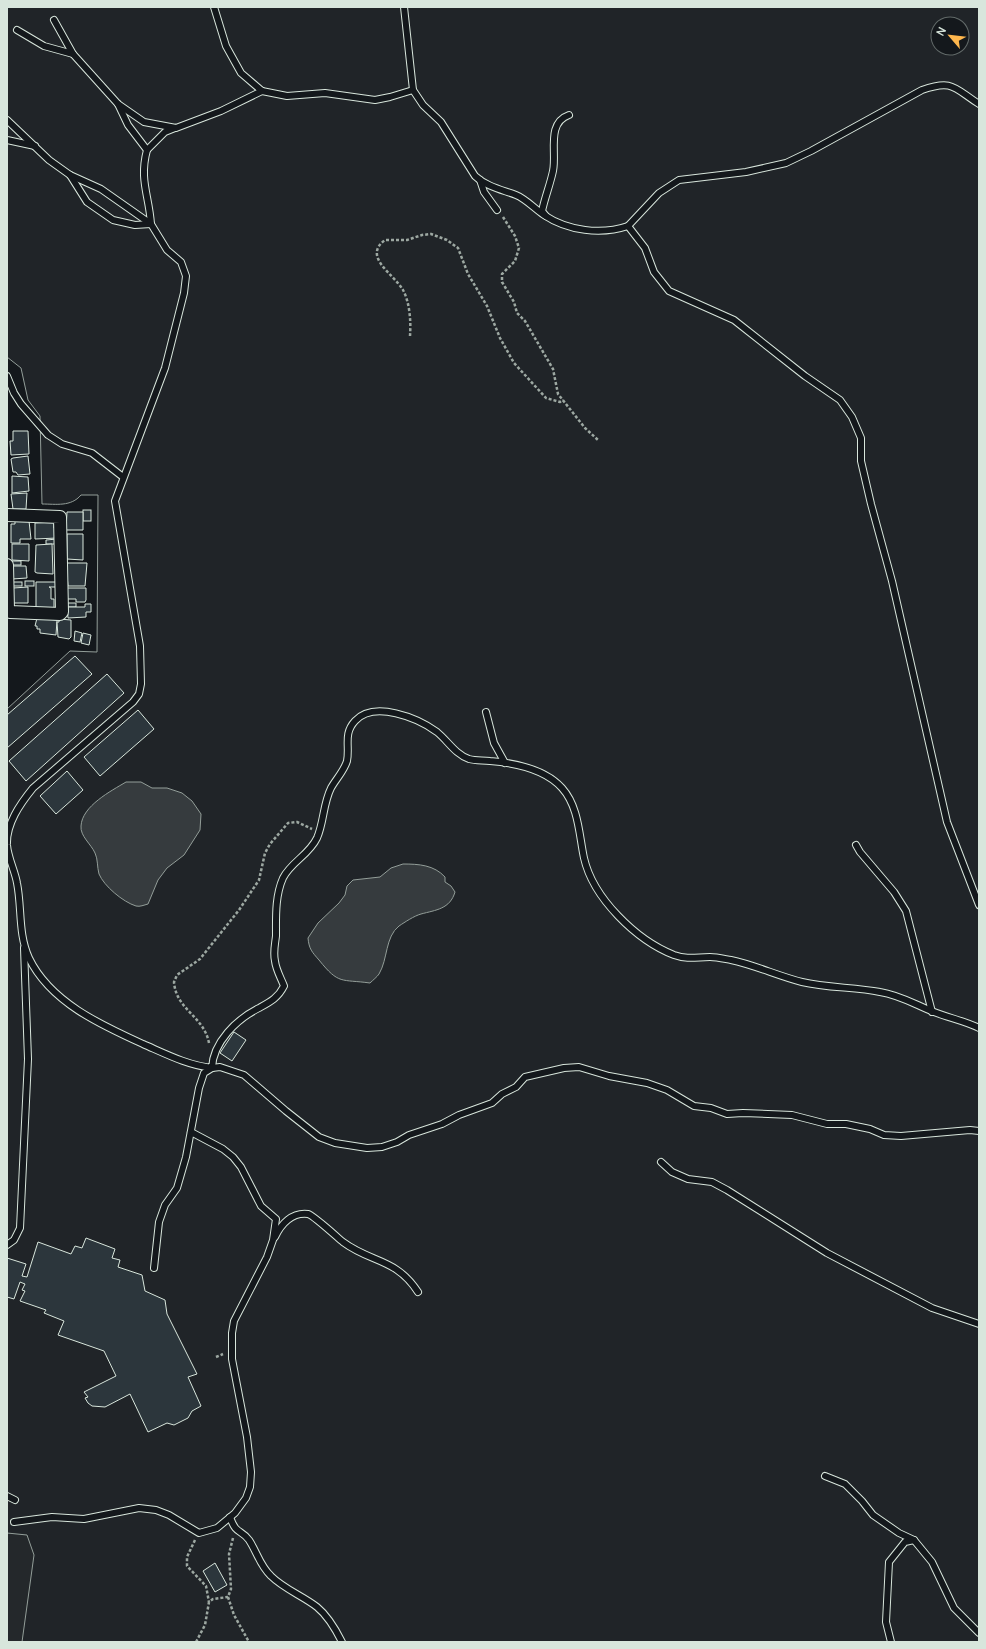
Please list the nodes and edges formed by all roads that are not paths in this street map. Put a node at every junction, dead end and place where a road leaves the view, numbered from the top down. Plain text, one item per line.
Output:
1 (214, 7) edge
2 (404, 7) edge
3 (54, 20) dead end
4 (17, 30) dead end
5 (73, 54) junction
6 (413, 90) junction
7 (262, 91) junction
8 (118, 104) junction
9 (979, 104) edge
10 (569, 115) dead end
11 (7, 120) edge
12 (176, 128) junction
13 (7, 140) edge
14 (35, 146) junction
15 (147, 150) junction
16 (70, 175) junction
17 (480, 180) junction
18 (497, 210) road end
19 (547, 217) junction
20 (150, 224) junction
21 (628, 226) junction
22 (7, 376) edge
23 (124, 477) junction
24 (7, 515) edge
25 (7, 565) edge
26 (7, 582) edge
27 (486, 712) dead end
28 (505, 763) junction
29 (856, 845) dead end
30 (979, 905) edge
31 (23, 943) junction
32 (932, 1012) junction
33 (976, 1024) edge
34 (979, 1028) edge
35 (212, 1068) junction
36 (979, 1131) edge
37 (191, 1132) junction
38 (661, 1162) dead end
39 (273, 1240) junction
40 (7, 1245) edge
41 (154, 1268) dead end
42 (418, 1292) dead end
43 (979, 1324) edge
44 (825, 1476) dead end
45 (7, 1496) edge
46 (15, 1500) dead end
47 (230, 1517) junction
48 (14, 1522) dead end
49 (914, 1540) junction
50 (979, 1633) edge
51 (342, 1642) edge
52 (891, 1642) edge

1 - 7 lane
2 - 6 lane
3 - 5 lane
4 - 5 lane
5 - 8 lane
6 - 7 lane
6 - 17 lane
7 - 12 lane
8 - 12 lane
8 - 15 lane
9 - 21 lane
10 - 19 lane
11 - 14 lane
12 - 15 lane
13 - 14 lane
14 - 16 lane
15 - 20 lane
16 - 20 lane
16 - 20 lane
17 - 18 lane
17 - 19 lane
19 - 21 lane
20 - 23 lane
21 - 30 lane
22 - 23 lane
23 - 31 lane
24 - 26 street
25 - 26 street
27 - 28 lane
28 - 32 lane
28 - 35 lane
29 - 32 lane
31 - 35 lane
31 - 40 lane
32 - 33 lane
33 - 34 lane
35 - 36 lane
35 - 37 lane
37 - 39 lane
37 - 41 lane
38 - 43 lane
39 - 42 lane
39 - 47 lane
44 - 49 lane
45 - 46 lane
47 - 48 lane
47 - 51 lane
49 - 50 lane
49 - 52 lane

